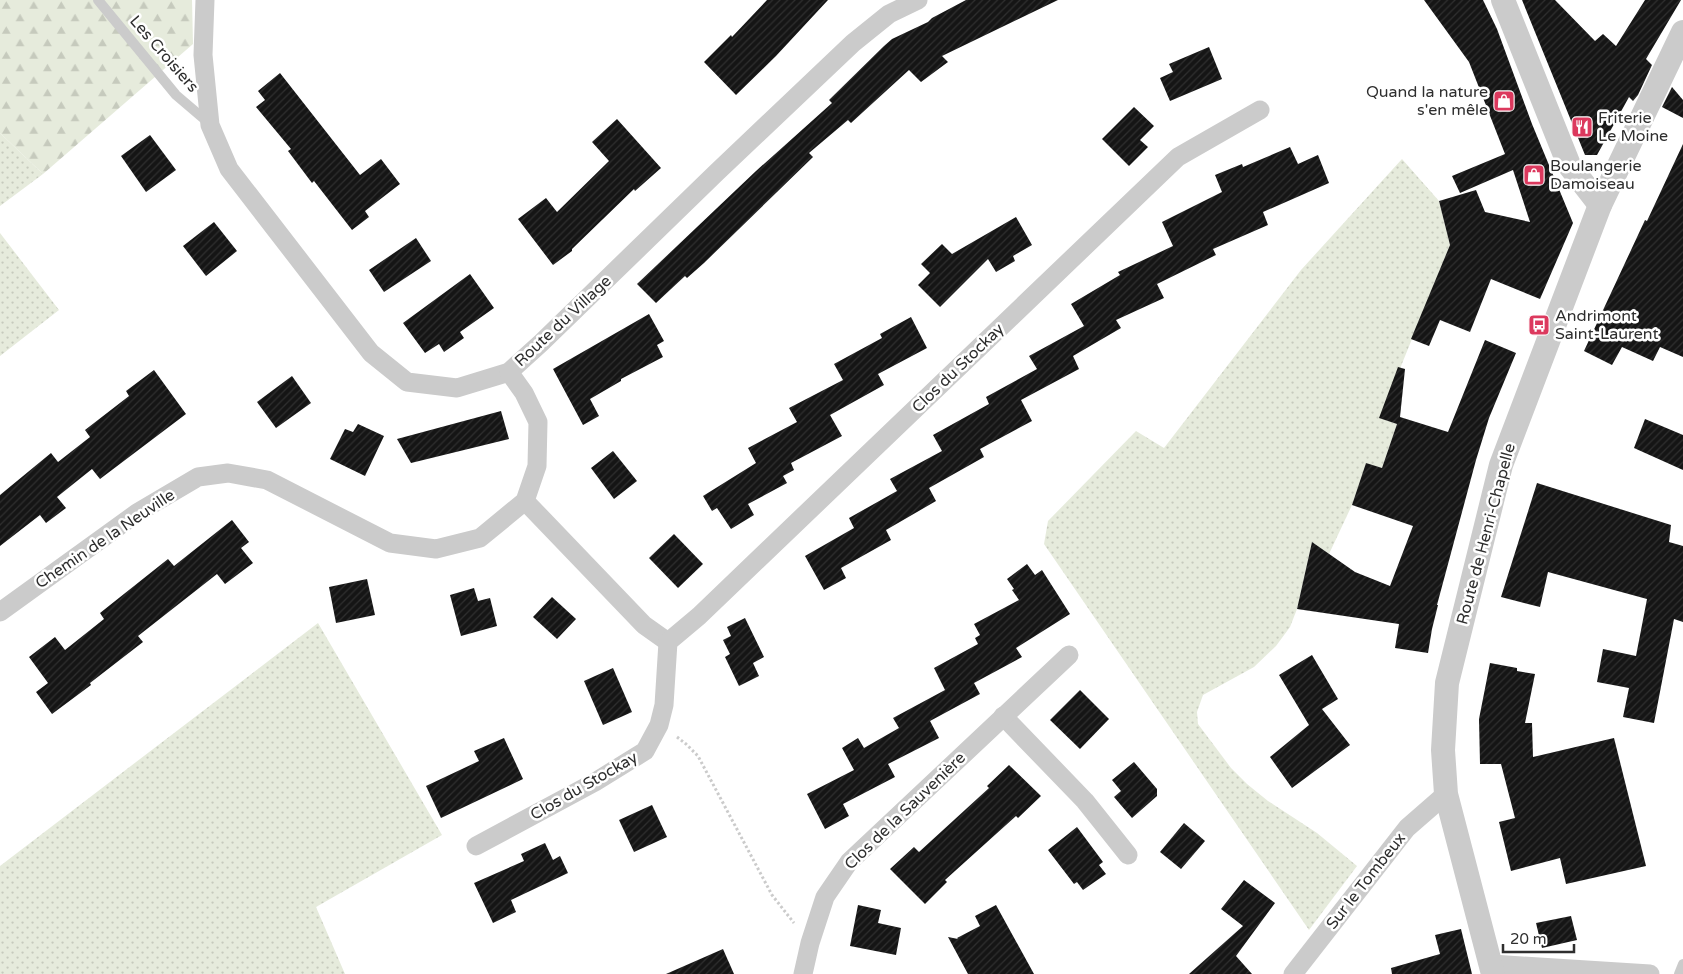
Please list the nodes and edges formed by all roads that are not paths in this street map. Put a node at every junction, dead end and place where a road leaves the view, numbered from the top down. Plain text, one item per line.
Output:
1 (98, 0) edge
2 (205, 0) edge
3 (918, 0) edge
4 (1503, 0) edge
5 (1683, 32) edge
6 (1260, 110) dead end
7 (210, 124) junction
8 (1600, 205) junction
9 (509, 372) junction
10 (525, 502) junction
11 (0, 612) edge
12 (668, 642) junction
13 (1069, 655) dead end
14 (1003, 716) junction
15 (1446, 794) junction
16 (476, 846) dead end
17 (1128, 855) dead end
18 (1683, 964) edge
19 (1492, 969) edge
20 (803, 974) edge
21 (1293, 974) edge
22 (1650, 974) edge
23 (1678, 974) edge

1 - 7 lane, Les Croisiers
2 - 7 street, Route du Village
3 - 9 street, Route du Village
4 - 8 street
5 - 8 street, Route de Henri-Chapelle
6 - 12 street, Clos du Stockay
7 - 9 street, Route du Village
8 - 15 street, Route de Henri-Chapelle
9 - 10 street
10 - 11 street, Chemin de la Neuville
10 - 12 street
12 - 16 street, Clos du Stockay
13 - 14 street, Clos de la Sauvenière
14 - 17 street
14 - 20 street, Clos de la Sauvenière
15 - 19 street, Route de Henri-Chapelle
15 - 21 street, Sur le Tombeux
18 - 23 lane
19 - 22 street

